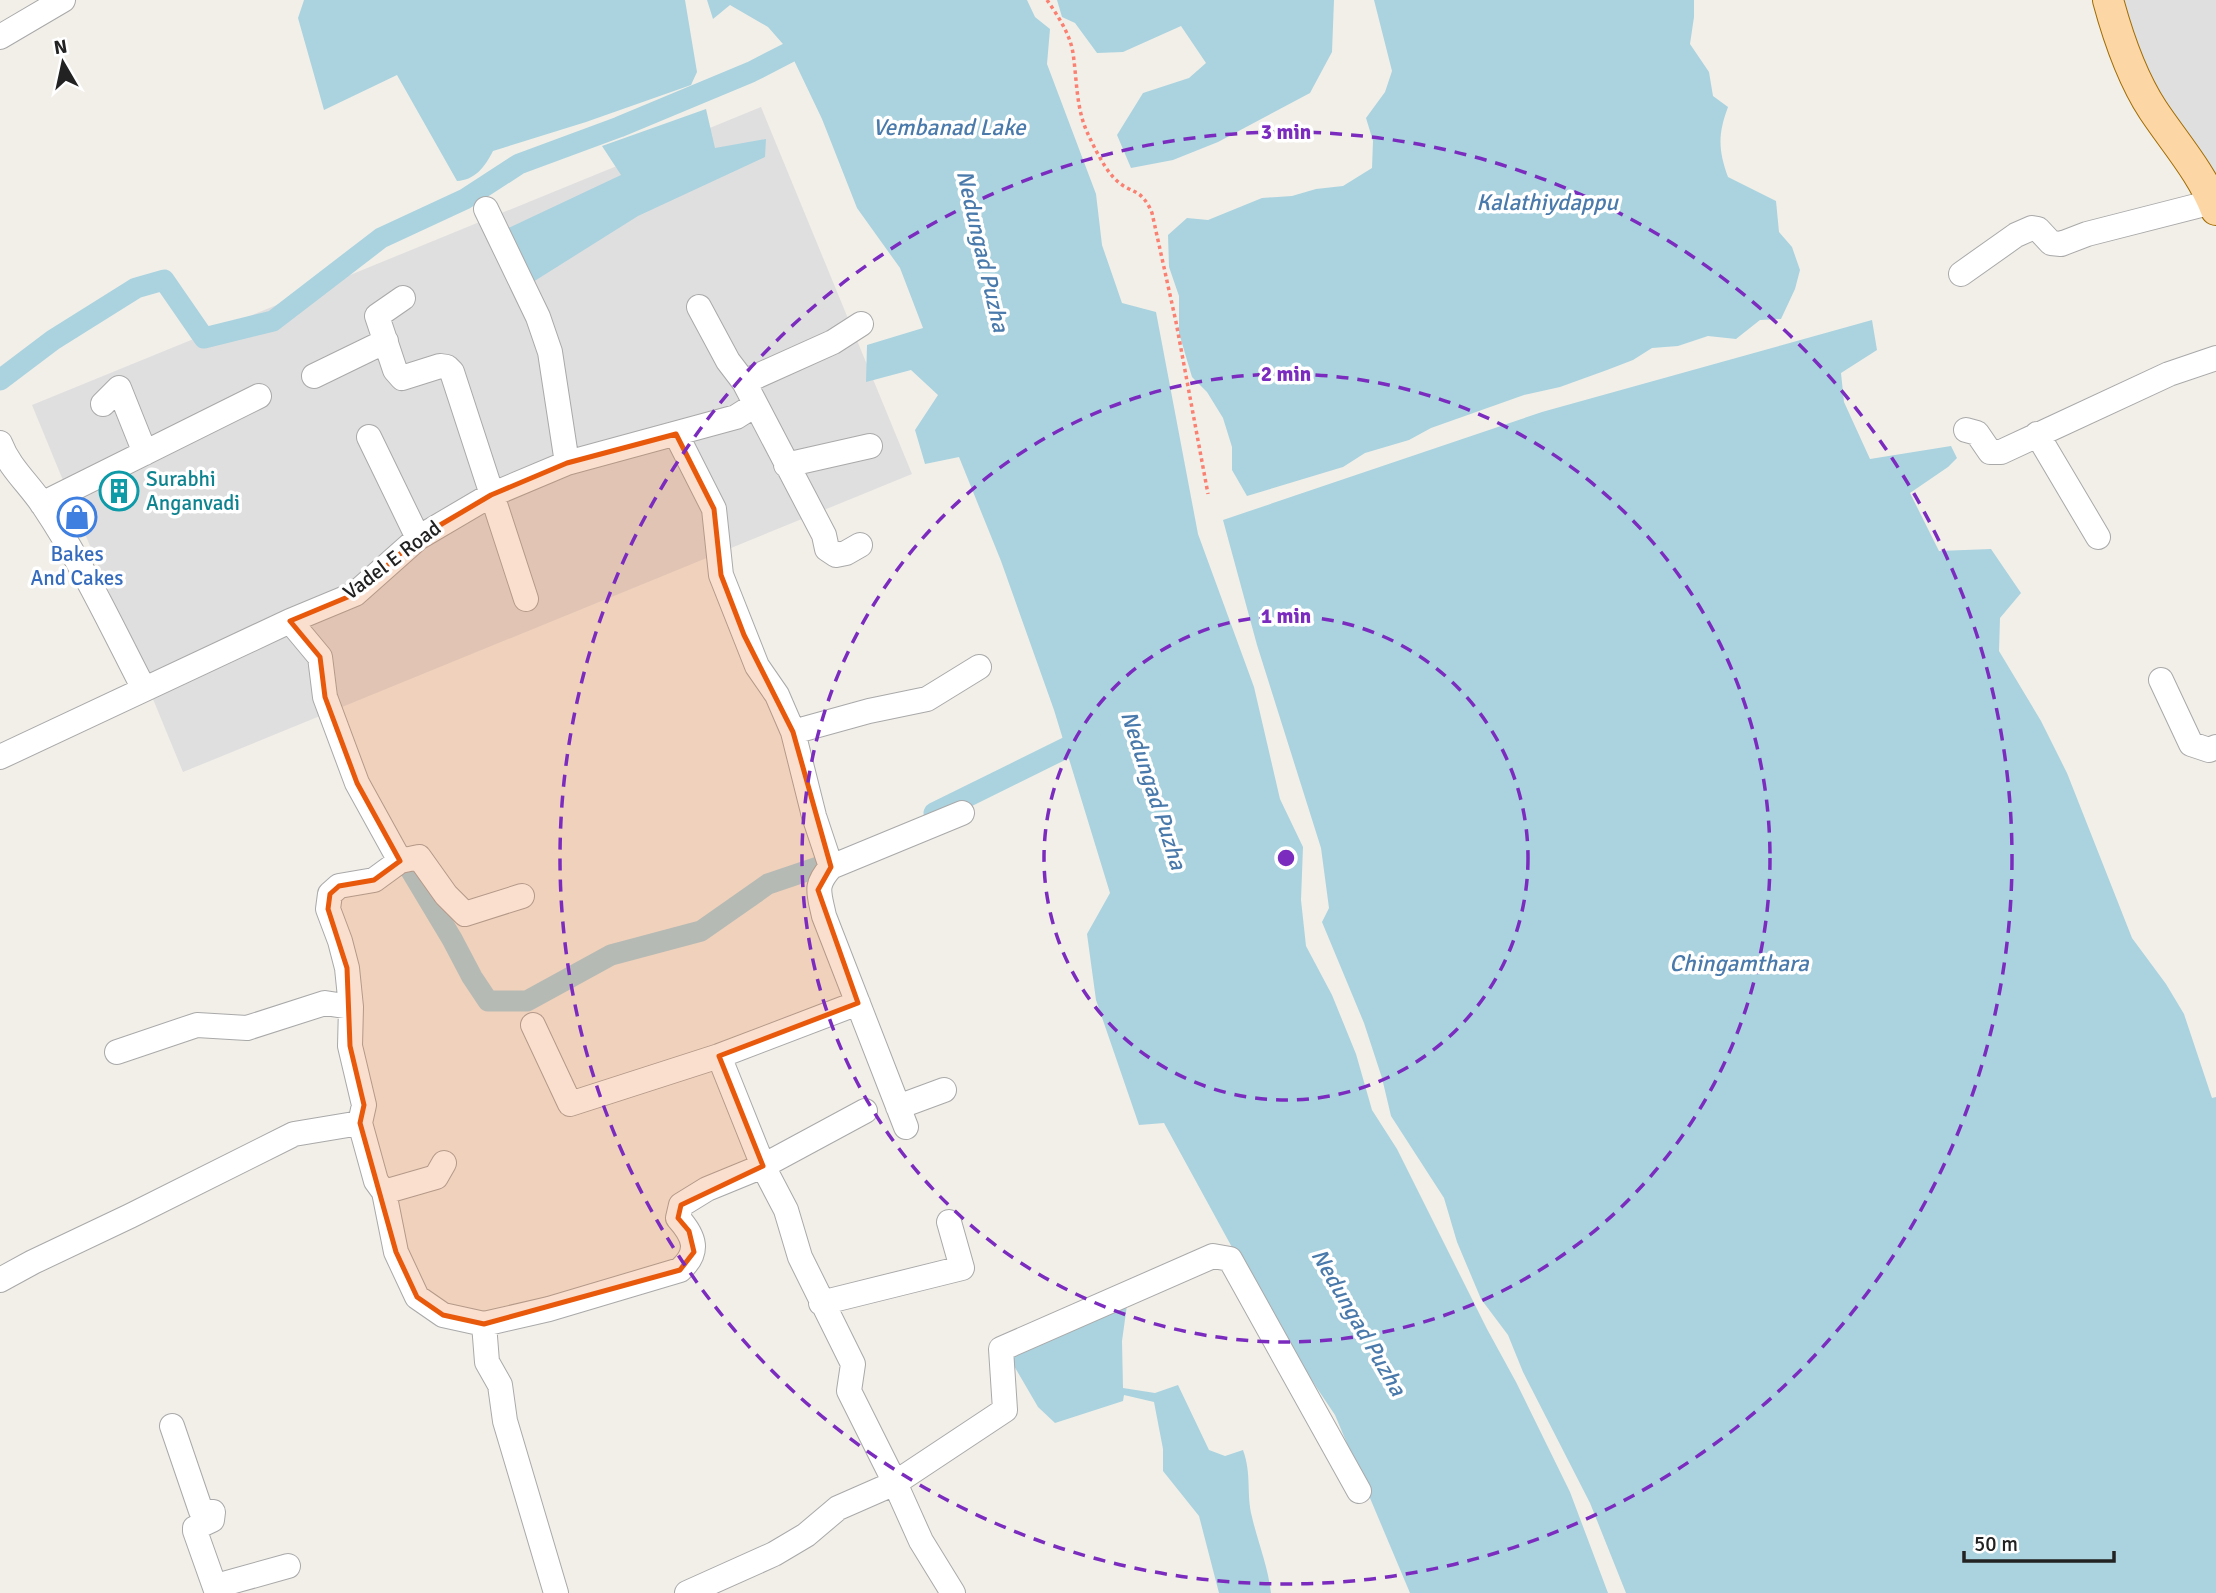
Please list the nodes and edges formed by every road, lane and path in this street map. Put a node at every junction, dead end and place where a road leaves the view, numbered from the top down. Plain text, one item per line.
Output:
1 (63, 0) edge
2 (1047, 0) edge
3 (2108, 0) edge
4 (0, 37) edge
5 (2215, 204) edge
6 (485, 209) dead end
7 (1961, 274) dead end
8 (403, 298) dead end
9 (699, 307) dead end
10 (861, 324) dead end
11 (386, 341) junction
12 (2216, 358) edge
13 (314, 376) dead end
14 (744, 382) junction
15 (259, 396) dead end
16 (103, 404) dead end
17 (755, 405) junction
18 (1966, 430) dead end
19 (676, 434) junction
20 (2037, 434) junction
21 (369, 438) dead end
22 (0, 443) edge
23 (870, 446) dead end
24 (145, 453) junction
25 (567, 463) junction
26 (786, 465) junction
27 (1208, 494) dead end
28 (491, 495) junction
29 (42, 504) junction
30 (2098, 537) dead end
31 (418, 538) junction
32 (860, 545) dead end
33 (526, 599) dead end
34 (290, 621) junction
35 (979, 667) dead end
36 (2161, 680) dead end
37 (144, 689) junction
38 (793, 732) junction
39 (2216, 747) edge
40 (0, 757) edge
41 (962, 813) dead end
42 (400, 861) junction
43 (830, 862) junction
44 (522, 895) dead end
45 (858, 1003) junction
46 (351, 1007) junction
47 (533, 1025) dead end
48 (117, 1052) dead end
49 (719, 1056) junction
50 (944, 1090) dead end
51 (865, 1111) dead end
52 (360, 1123) junction
53 (444, 1163) dead end
54 (763, 1166) junction
55 (384, 1192) junction
56 (949, 1222) dead end
57 (0, 1280) edge
58 (821, 1303) junction
59 (484, 1324) junction
60 (172, 1426) dead end
61 (895, 1483) junction
62 (1359, 1491) dead end
63 (288, 1566) dead end
64 (217, 1590) edge
65 (556, 1593) edge
66 (687, 1593) edge
67 (953, 1593) edge

1 - 4 street
2 - 27 path
3 - 5 main road
5 - 7 street
6 - 25 street
8 - 11 street
9 - 14 street
10 - 14 street
11 - 13 street
11 - 28 street
12 - 20 street
14 - 17 street
15 - 24 street
16 - 24 street
17 - 19 street, Vadel E Road
17 - 26 street
18 - 20 street
19 - 25 street, Vadel E Road
19 - 38 street
20 - 30 street
21 - 31 street
22 - 29 street
23 - 26 street
24 - 29 street
25 - 28 street, Vadel E Road
26 - 32 street
28 - 31 street, Vadel E Road
28 - 33 street
29 - 37 street
31 - 34 street, Vadel E Road
34 - 37 street, Vadel E Road
34 - 42 street
35 - 38 street
36 - 39 street
37 - 40 street, Vadel E Road
38 - 43 street
41 - 43 street
42 - 44 street
42 - 46 street
43 - 45 street
45 - 49 street
45 - 50 street
46 - 48 street
46 - 52 street
47 - 49 street
49 - 54 street
51 - 54 street
52 - 55 street
52 - 57 street
53 - 55 street
54 - 58 street
54 - 59 street
55 - 59 street
56 - 58 street
58 - 61 street
59 - 65 street
60 - 64 street
61 - 62 street
61 - 66 street
61 - 67 street
63 - 64 street

